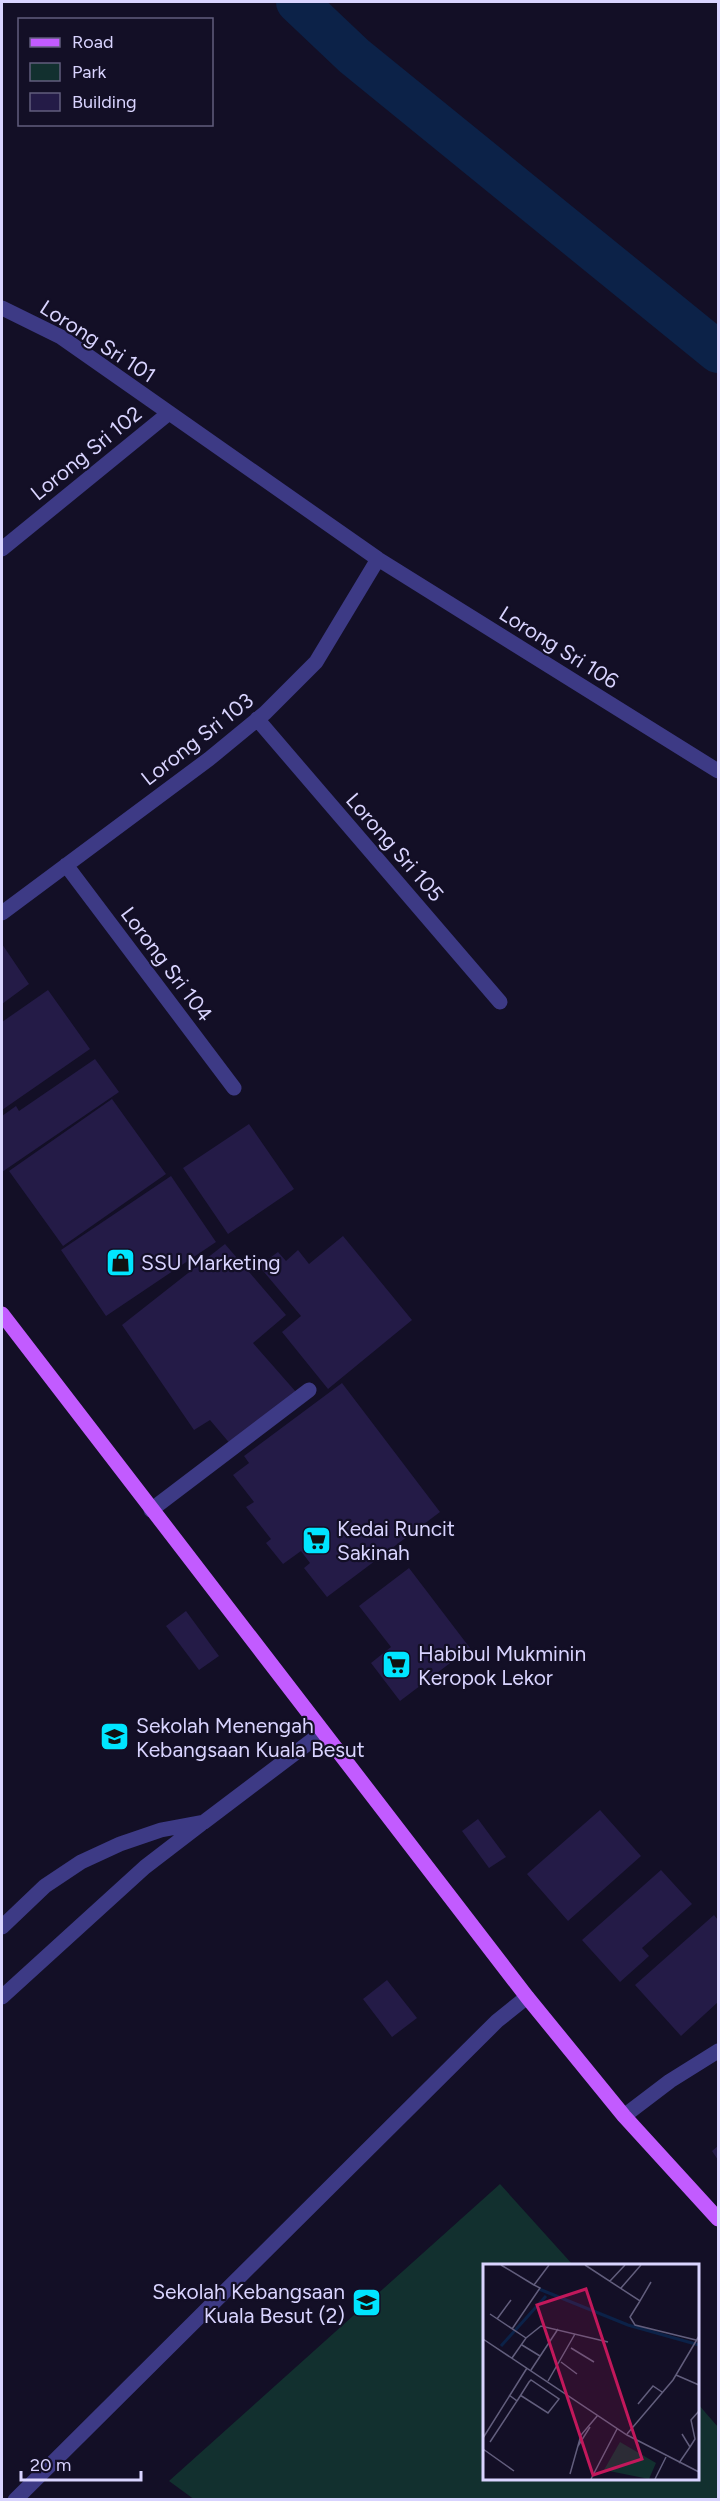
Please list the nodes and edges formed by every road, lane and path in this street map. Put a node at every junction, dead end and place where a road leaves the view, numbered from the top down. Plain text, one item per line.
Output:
1 (2, 308) edge
2 (169, 413) junction
3 (2, 549) edge
4 (378, 559) junction
5 (257, 719) junction
6 (718, 771) edge
7 (66, 865) junction
8 (2, 913) edge
9 (500, 1002) dead end
10 (234, 1088) dead end
11 (2, 1314) edge
12 (309, 1390) dead end
13 (152, 1510) junction
14 (323, 1732) junction
15 (204, 1822) junction
16 (2, 1927) edge
17 (2, 1997) edge
18 (526, 1997) junction
19 (718, 2051) edge
20 (624, 2116) junction
21 (718, 2219) edge
22 (15, 2499) edge

1 - 2 street, Lorong Sri 101
2 - 3 street, Lorong Sri 102
2 - 4 street, Lorong Sri 101
4 - 5 street, Lorong Sri 103
4 - 6 street, Lorong Sri 106
5 - 7 street, Lorong Sri 103
5 - 9 street, Lorong Sri 105
7 - 8 street, Lorong Sri 103
7 - 10 street, Lorong Sri 104
11 - 13 main road
12 - 13 street
13 - 14 main road
14 - 15 street
14 - 18 main road
15 - 16 street
15 - 17 street
18 - 20 main road
18 - 22 street
19 - 20 street
20 - 21 main road

